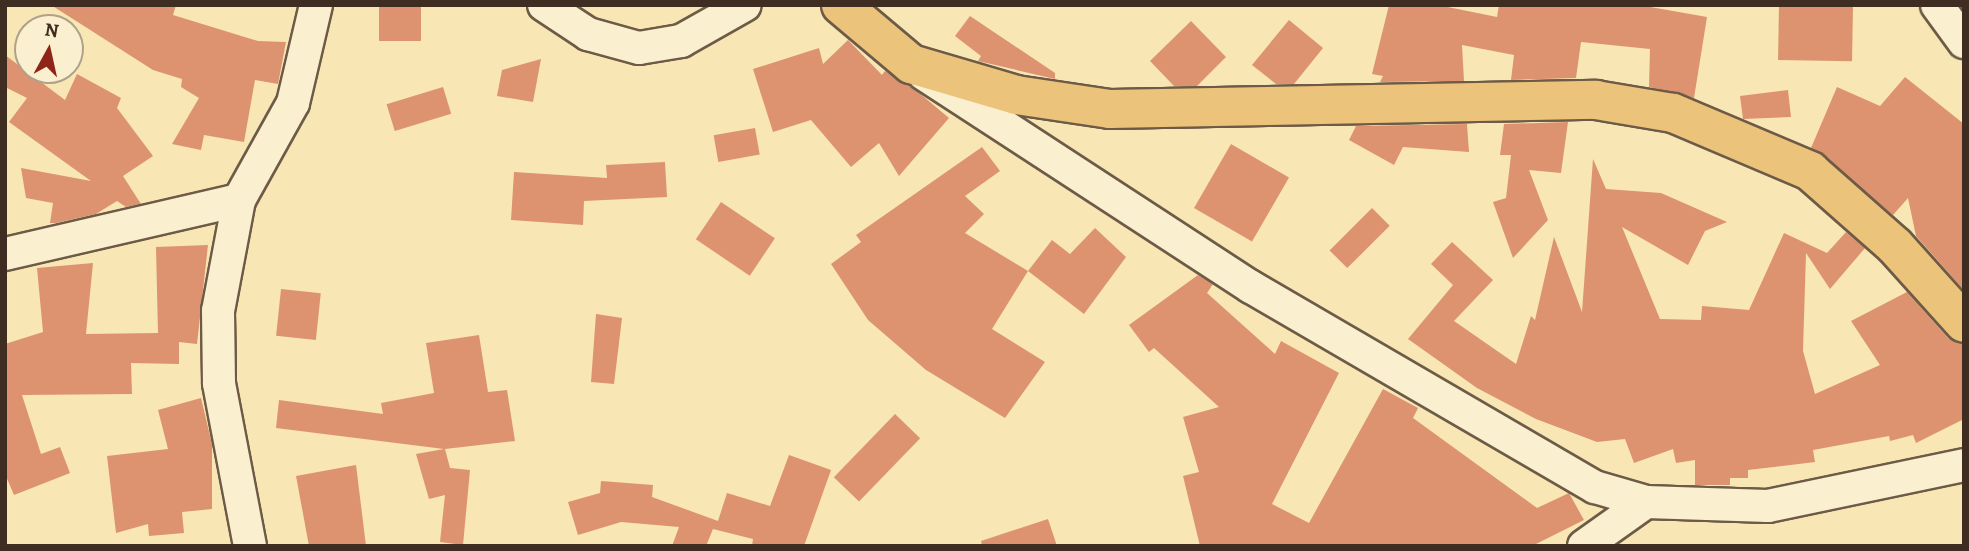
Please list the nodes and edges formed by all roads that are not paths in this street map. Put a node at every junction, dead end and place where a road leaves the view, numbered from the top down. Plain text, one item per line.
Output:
1 (316, 5) edge
2 (544, 5) edge
3 (746, 5) edge
4 (841, 5) edge
5 (1937, 5) edge
6 (1964, 42) edge
7 (911, 64) junction
8 (239, 200) junction
9 (5, 254) edge
10 (1964, 323) edge
11 (1964, 465) edge
12 (1646, 502) junction
13 (250, 546) edge
14 (1584, 546) edge

1 - 8 street
2 - 3 street
4 - 7 main road
5 - 6 street
7 - 10 main road
7 - 12 street
8 - 9 street
8 - 13 street
11 - 12 street
12 - 14 street

